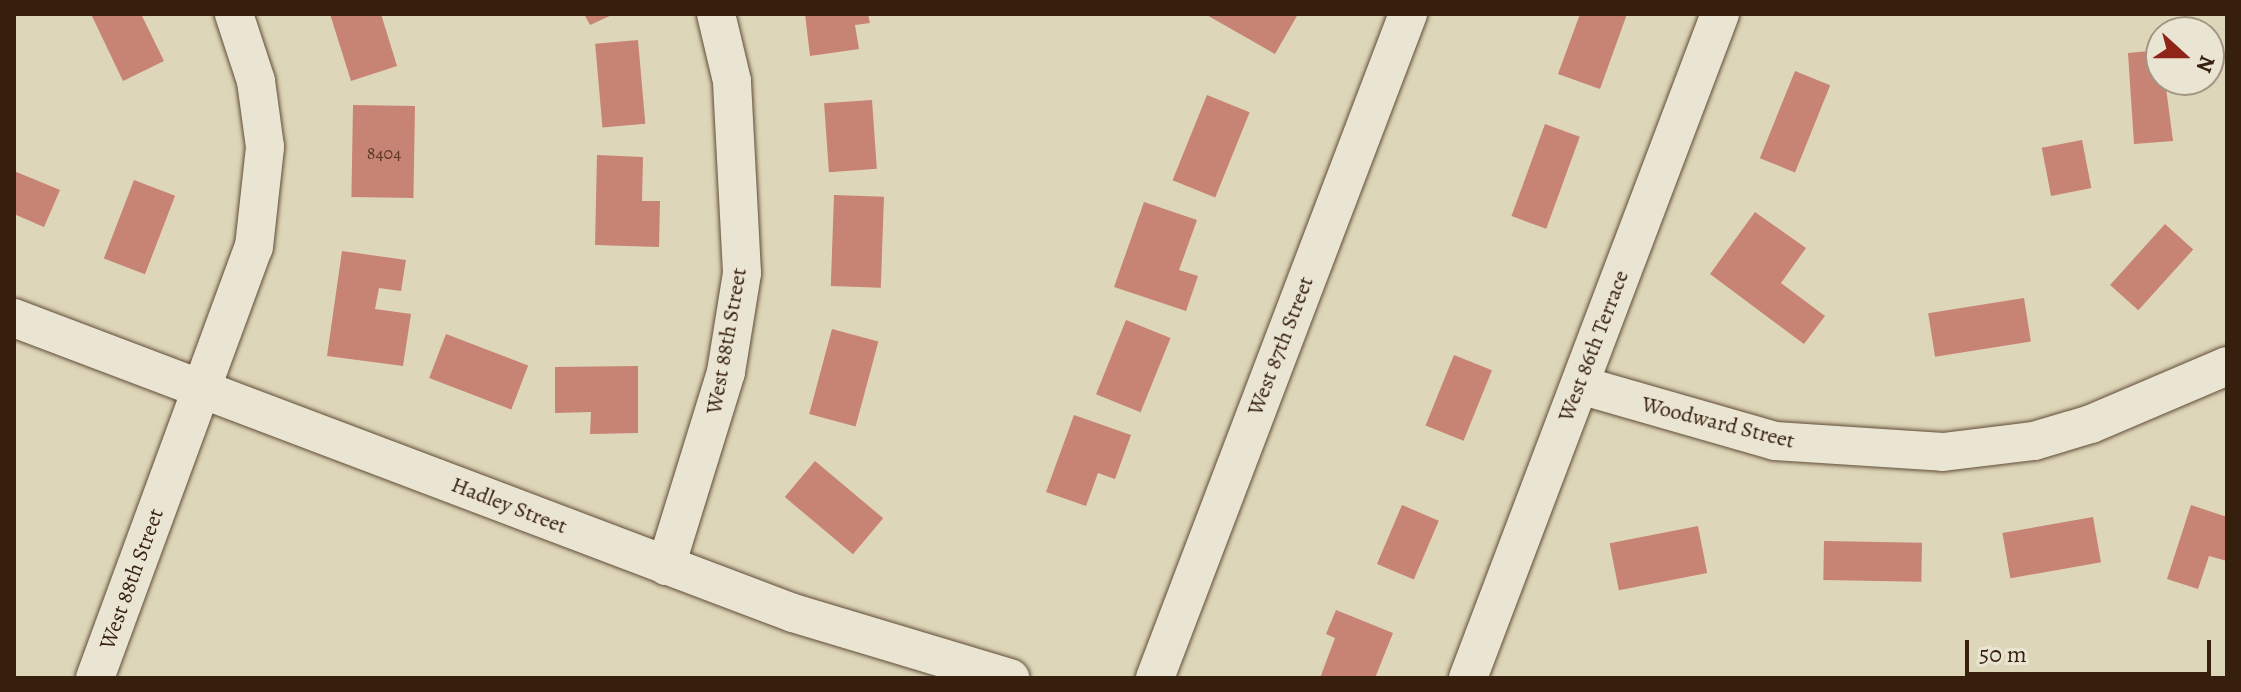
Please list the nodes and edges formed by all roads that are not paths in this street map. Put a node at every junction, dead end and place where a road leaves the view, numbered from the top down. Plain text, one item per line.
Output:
1 (234, 14) edge
2 (716, 14) edge
3 (1408, 14) edge
4 (1720, 14) edge
5 (14, 318) edge
6 (2227, 366) edge
7 (1580, 385) junction
8 (203, 390) junction
9 (666, 566) junction
10 (95, 678) edge
11 (1010, 678) edge
12 (1155, 678) edge
13 (1468, 678) edge

1 - 8 street, West 88th Street
2 - 9 street, West 88th Street
3 - 12 street, West 87th Street
4 - 7 street, West 86th Terrace
5 - 8 street, Hadley Street
6 - 7 street, Woodward Street
7 - 13 street, West 86th Terrace
8 - 9 street, Hadley Street
8 - 10 street, West 88th Street
9 - 11 street, Hadley Street

